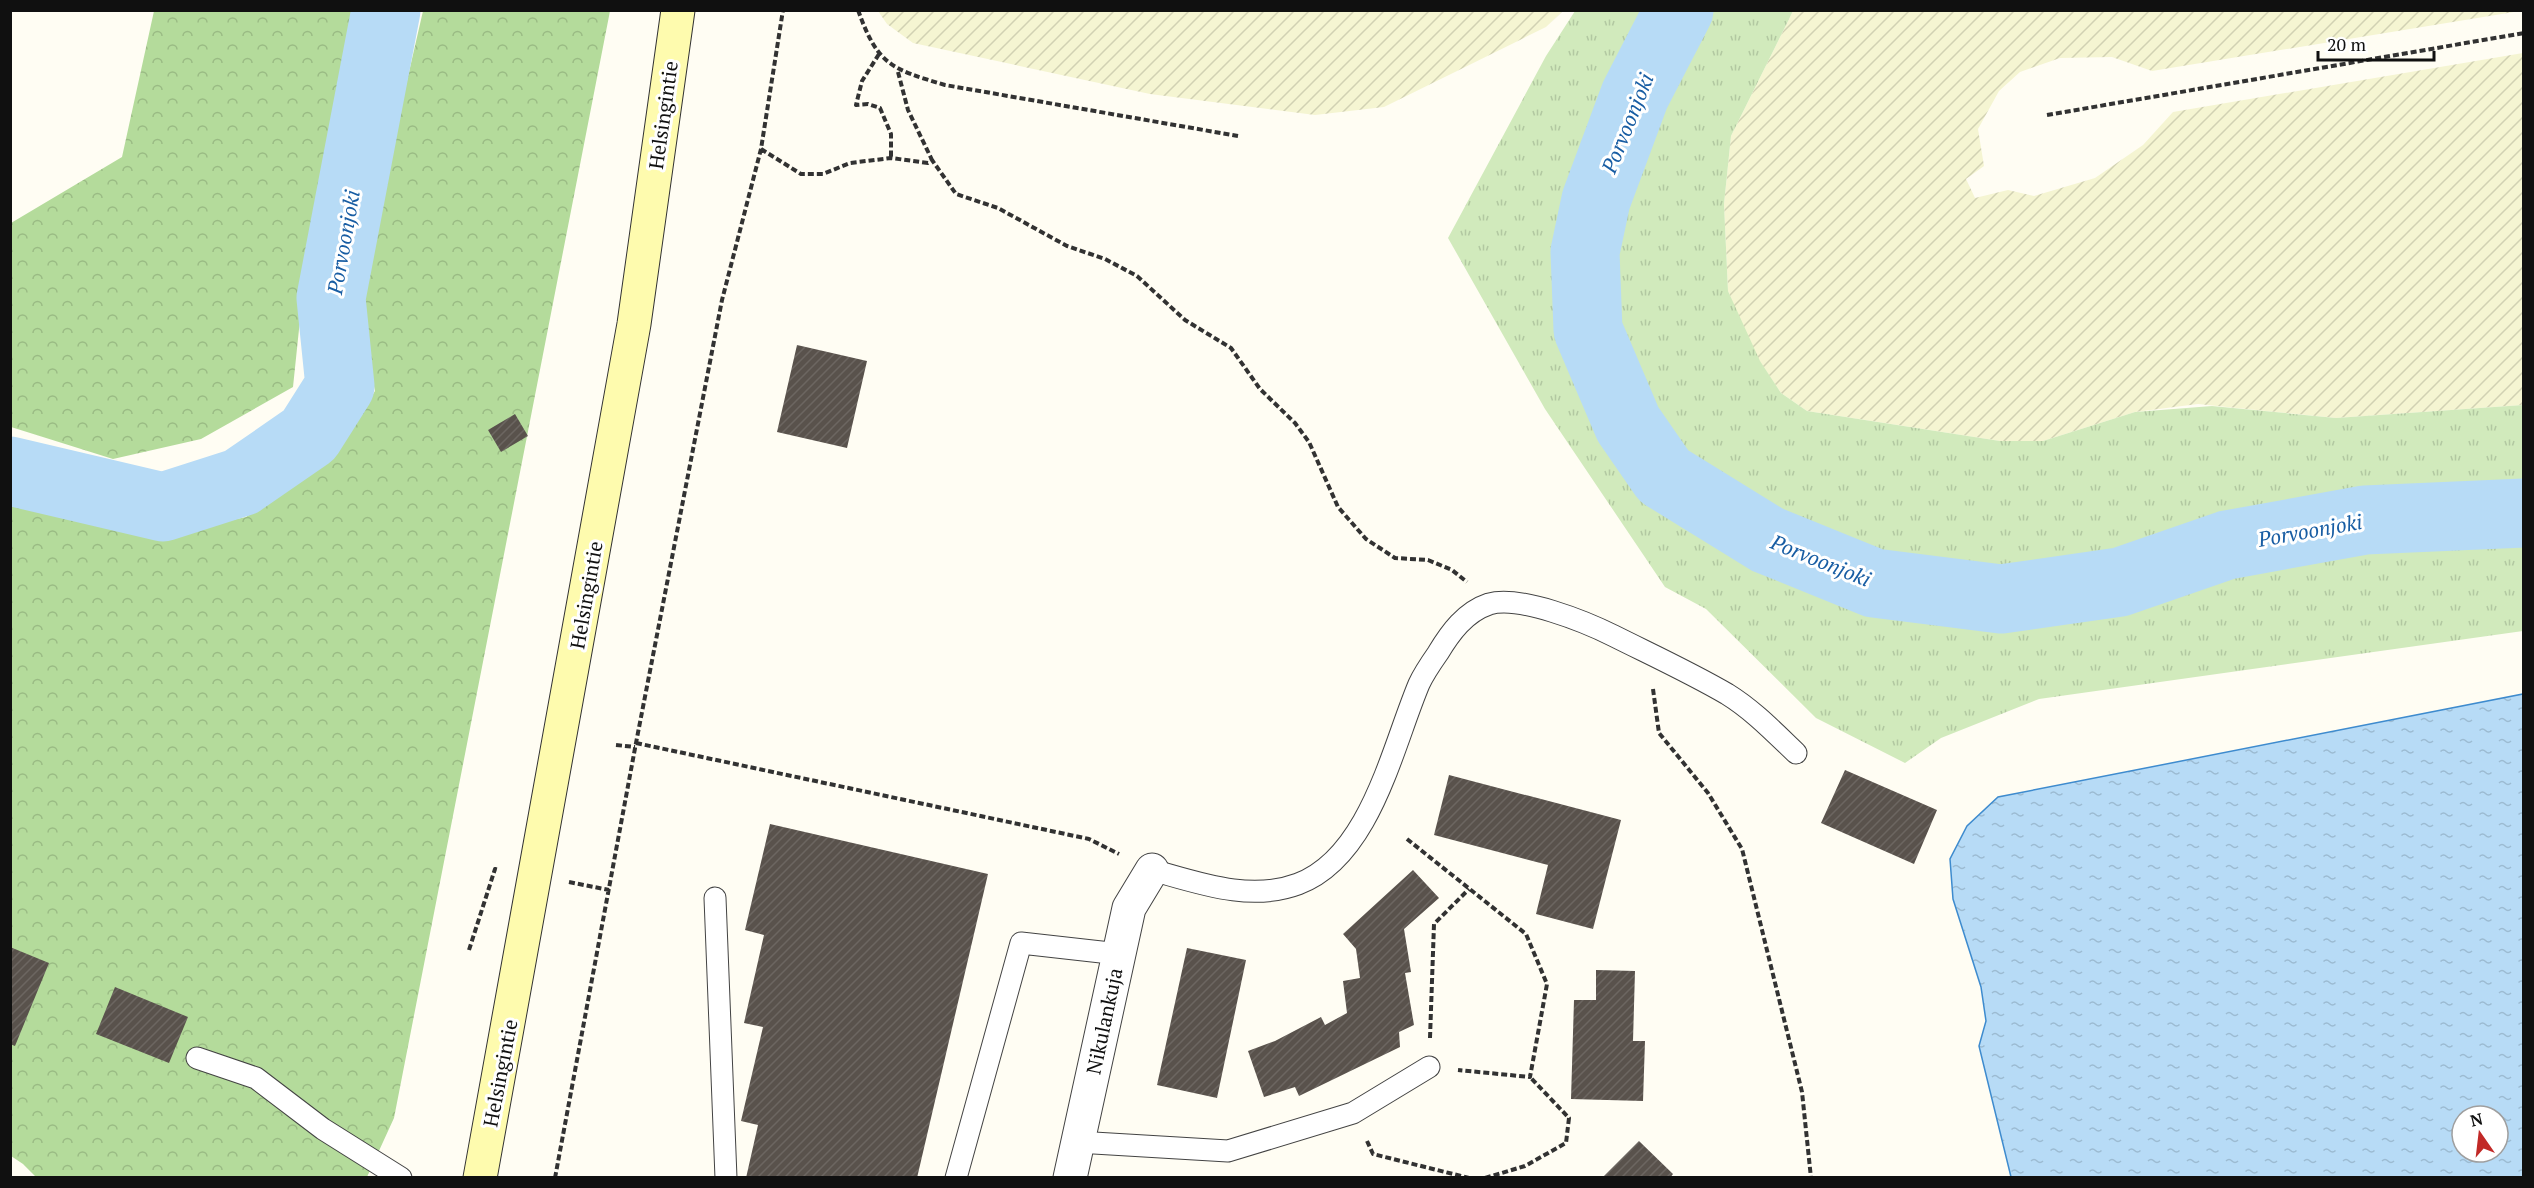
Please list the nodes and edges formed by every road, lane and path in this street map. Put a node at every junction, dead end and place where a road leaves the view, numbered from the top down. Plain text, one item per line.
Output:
1 (678, 10) edge
2 (783, 10) edge
3 (858, 10) edge
4 (2523, 33) edge
5 (879, 54) junction
6 (898, 71) junction
7 (2047, 115) dead end
8 (1238, 136) dead end
9 (761, 149) junction
10 (891, 158) junction
11 (932, 160) junction
12 (1490, 604) junction
13 (1647, 653) junction
14 (616, 745) dead end
15 (636, 745) junction
16 (1796, 753) dead end
17 (1407, 839) dead end
18 (1152, 870) junction
19 (1469, 889) junction
20 (715, 898) dead end
21 (1119, 954) junction
22 (197, 1058) dead end
23 (1429, 1067) junction
24 (1530, 1077) junction
25 (1353, 1113) junction
26 (1077, 1143) junction
27 (401, 1178) edge
28 (480, 1178) edge
29 (555, 1178) edge
30 (726, 1178) edge
31 (957, 1178) edge
32 (1070, 1178) edge
33 (1469, 1178) edge
34 (1485, 1178) edge
35 (1811, 1178) edge

1 - 28 main road, Helsingintie
2 - 9 path
3 - 5 path
4 - 7 path
5 - 6 path
5 - 10 path
6 - 8 path
6 - 11 path
9 - 10 path
9 - 15 path
10 - 11 path
11 - 12 path
12 - 13 lane
12 - 18 lane
13 - 16 lane
13 - 35 path
14 - 15 path
15 - 18 path
15 - 29 path
17 - 19 path
18 - 21 street, Nikulankuja
19 - 23 path
19 - 24 path
20 - 30 lane
21 - 26 street, Nikulankuja
21 - 31 lane
22 - 27 lane
23 - 24 path
23 - 25 lane
24 - 34 path
25 - 26 lane
25 - 33 path
26 - 32 street, Nikulankuja

